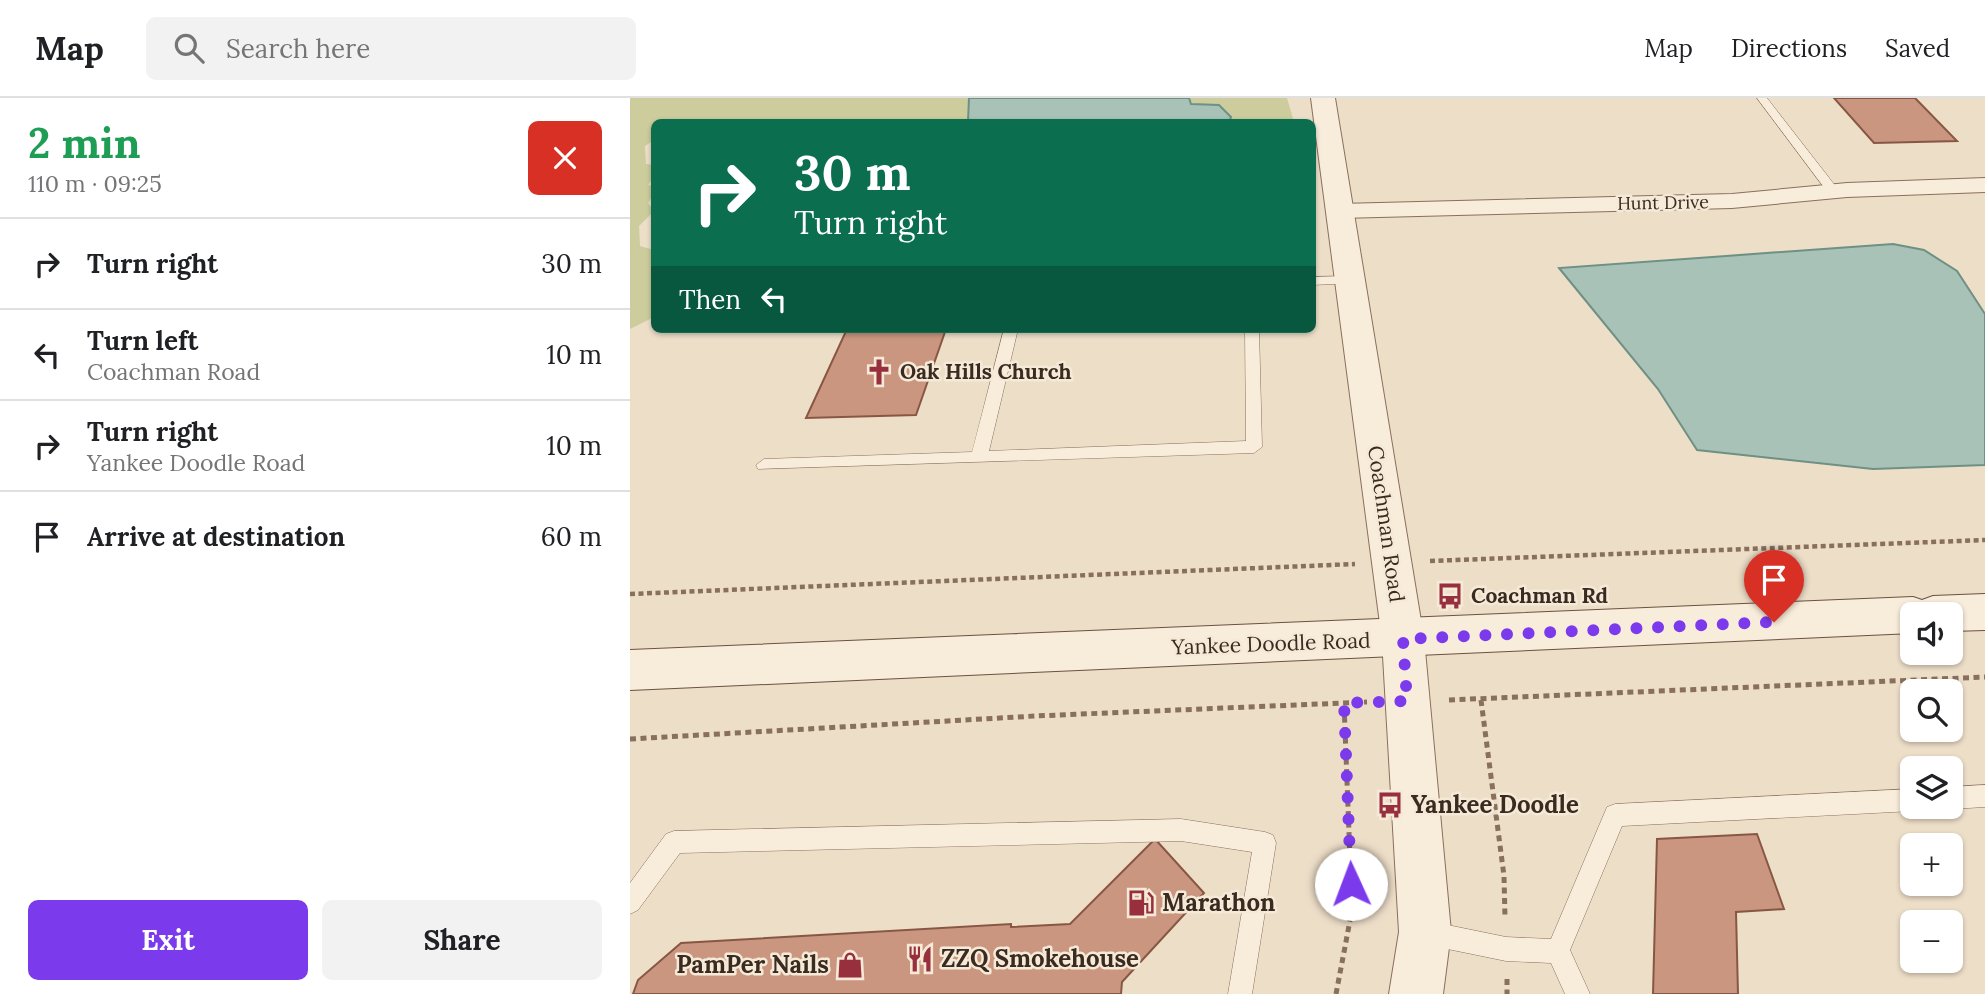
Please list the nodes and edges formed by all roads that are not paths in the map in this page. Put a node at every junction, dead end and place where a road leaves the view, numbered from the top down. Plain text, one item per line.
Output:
1 (1323, 98) edge
2 (1762, 98) edge
3 (1985, 185) edge
4 (1833, 191) junction
5 (1340, 211) junction
6 (1350, 280) junction
7 (1316, 281) edge
8 (1010, 333) edge
9 (1252, 333) edge
10 (979, 458) junction
11 (764, 465) dead end
12 (1985, 612) edge
13 (1963, 613) edge
14 (1900, 616) edge
15 (1403, 639) junction
16 (630, 670) edge
17 (1985, 796) edge
18 (1963, 797) edge
19 (1900, 801) edge
20 (630, 902) edge
21 (1425, 932) junction
22 (1558, 951) junction
23 (1240, 994) edge
24 (1416, 994) edge
25 (1578, 994) edge

1 - 5 street, Coachman Road
2 - 4 lane
3 - 4 street, Hunt Drive
4 - 5 street, Hunt Drive
5 - 6 street, Coachman Road
6 - 7 lane
6 - 15 street, Coachman Road
8 - 10 lane
9 - 10 lane
10 - 11 lane
12 - 13 street
14 - 15 street, Yankee Doodle Road
15 - 16 street, Yankee Doodle Road
15 - 21 street, Coachman Road
17 - 18 lane
19 - 22 lane
20 - 23 lane
21 - 22 lane
21 - 24 street, Coachman Road
22 - 25 lane

